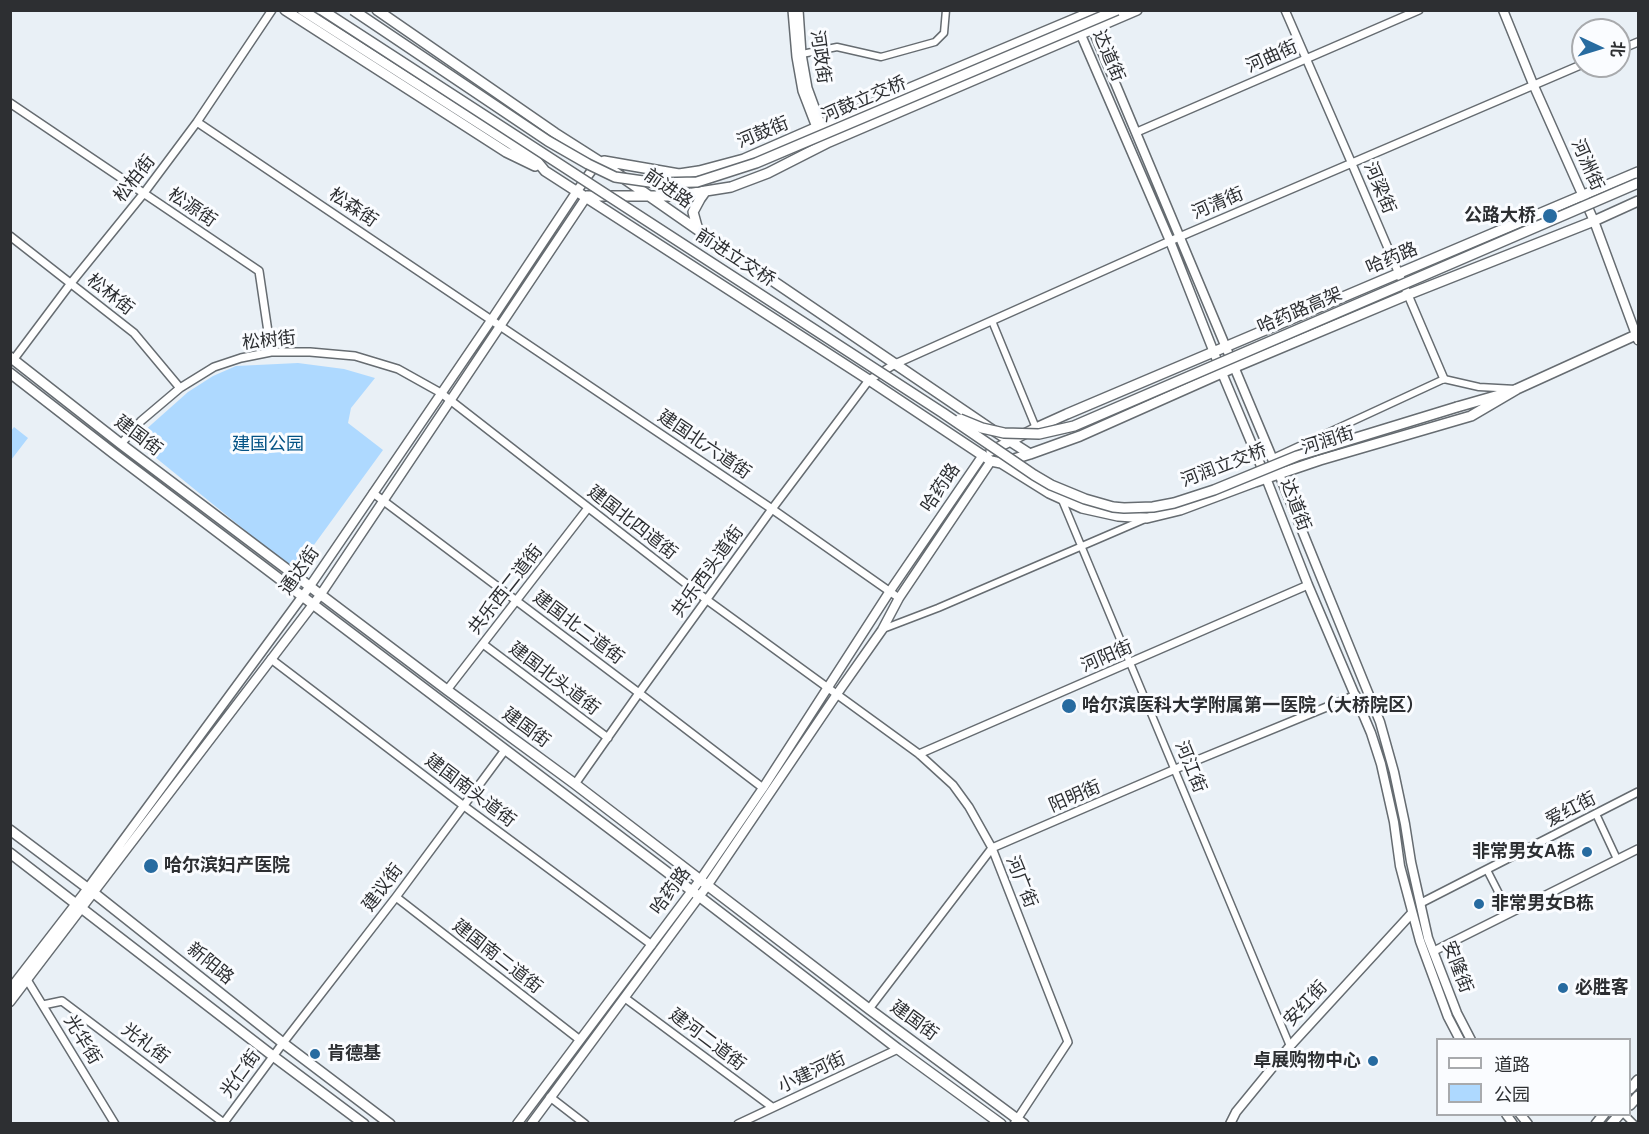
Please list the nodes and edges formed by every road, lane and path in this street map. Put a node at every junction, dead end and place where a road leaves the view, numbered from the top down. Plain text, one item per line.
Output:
1 (272, 10) edge
2 (285, 10) edge
3 (302, 10) edge
4 (322, 10) edge
5 (353, 10) edge
6 (377, 10) edge
7 (792, 10) edge
8 (799, 10) edge
9 (946, 10) edge
10 (1096, 10) edge
11 (1117, 10) edge
12 (1137, 10) edge
13 (1285, 10) edge
14 (1419, 10) edge
15 (1503, 10) edge
16 (1087, 15) junction
17 (1075, 20) junction
18 (1093, 30) junction
19 (1081, 35) junction
20 (802, 54) junction
21 (1306, 58) junction
22 (1571, 69) edge
23 (1533, 84) junction
24 (10, 103) edge
25 (197, 122) junction
26 (819, 127) junction
27 (1137, 132) junction
28 (830, 142) junction
29 (599, 160) junction
30 (1352, 164) junction
31 (546, 171) junction
32 (1638, 172) edge
33 (1638, 183) edge
34 (577, 191) junction
35 (705, 192) junction
36 (144, 194) junction
37 (587, 196) junction
38 (650, 196) junction
39 (1583, 196) junction
40 (1638, 201) edge
41 (1594, 221) junction
42 (698, 230) junction
43 (10, 236) edge
44 (1180, 237) junction
45 (1170, 241) junction
46 (1398, 274) junction
47 (71, 283) junction
48 (1407, 295) junction
49 (492, 319) junction
50 (992, 321) junction
51 (500, 325) junction
52 (1638, 336) edge
53 (1226, 348) junction
54 (271, 352) junction
55 (1214, 353) junction
56 (12, 358) edge
57 (895, 364) junction
58 (1233, 368) junction
59 (10, 373) edge
60 (1222, 373) junction
61 (1444, 379) junction
62 (869, 380) junction
63 (180, 388) junction
64 (1517, 390) junction
65 (441, 393) junction
66 (450, 400) junction
67 (943, 413) junction
68 (1036, 428) junction
69 (1011, 441) junction
70 (121, 444) junction
71 (1030, 454) junction
72 (1271, 459) junction
73 (992, 460) junction
74 (1278, 474) junction
75 (1266, 478) junction
76 (373, 493) junction
77 (1062, 500) junction
78 (383, 501) junction
79 (588, 508) junction
80 (1138, 508) joint
81 (772, 509) junction
82 (1147, 518) junction
83 (1081, 546) junction
84 (1308, 585) junction
85 (310, 586) junction
86 (890, 591) junction
87 (321, 594) junction
88 (303, 596) junction
89 (899, 598) junction
90 (516, 600) junction
91 (707, 600) junction
92 (313, 604) junction
93 (882, 630) junction
94 (483, 644) junction
95 (271, 659) junction
96 (1131, 663) junction
97 (828, 688) junction
98 (447, 690) junction
99 (639, 693) junction
100 (837, 694) junction
101 (1356, 695) junction
102 (608, 738) junction
103 (505, 750) junction
104 (919, 754) junction
105 (1173, 771) junction
106 (575, 784) junction
107 (763, 788) junction
108 (1638, 792) edge
109 (464, 806) junction
110 (1596, 814) junction
111 (10, 830) edge
112 (992, 848) junction
113 (1638, 849) edge
114 (10, 853) edge
115 (1617, 859) junction
116 (1487, 870) junction
117 (704, 883) junction
118 (91, 890) junction
119 (696, 894) junction
120 (396, 897) junction
121 (1421, 903) junction
122 (79, 905) junction
123 (1412, 913) junction
124 (1509, 913) junction
125 (652, 945) junction
126 (1434, 951) junction
127 (25, 976) junction
128 (10, 989) edge
129 (625, 998) junction
130 (10, 1002) edge
131 (43, 1005) junction
132 (869, 1009) junction
133 (1459, 1038) edge
134 (1470, 1038) edge
135 (580, 1040) junction
136 (283, 1043) junction
137 (1290, 1046) junction
138 (898, 1049) junction
139 (273, 1056) junction
140 (550, 1097) junction
141 (772, 1107) junction
142 (1018, 1122) edge
143 (224, 1123) edge
144 (115, 1124) edge
145 (364, 1124) edge
146 (390, 1124) edge
147 (517, 1124) edge
148 (531, 1124) edge
149 (585, 1124) edge
150 (738, 1124) edge
151 (1001, 1124) edge
152 (1228, 1124) edge

1 - 25 street, 松柏街
2 - 31 main road
3 - 31 main road
4 - 67 main road, 前进立交桥, bridge
5 - 11 main road, 河鼓立交桥, bridge
6 - 29 main road, 前进路
7 - 26 street, 河政街
8 - 20 street, 河政街
9 - 20 street
10 - 16 main road, 河鼓街
12 - 18 main road, 河鼓街
13 - 21 street, 河梁街
14 - 21 street, 河曲街
15 - 23 main road, 河洲街
16 - 17 main road, 河鼓街
16 - 18 main road, 达道街
17 - 19 main road, 达道街
17 - 26 main road, 河鼓街
18 - 19 main road, 河鼓街
18 - 27 main road, 达道街
19 - 28 main road, 河鼓街
19 - 45 main road, 达道街
20 - 26 street, 河政街
21 - 27 street, 河曲街
21 - 30 street, 河梁街
22 - 23 street, 河清街
23 - 30 street, 河清街
23 - 39 main road, 河洲街
24 - 36 street, 松源街
25 - 36 street, 松柏街
25 - 49 street, 松森街
26 - 28 street, 河政街
26 - 29 main road, 河鼓街
27 - 44 main road, 达道街
28 - 35 main road, 河鼓街
29 - 34 main road, 通达街
29 - 38 main road, 前进路
30 - 44 street, 河清街
30 - 46 street, 河梁街
31 - 34 main road
32 - 39 main road, 哈药路
33 - 67 main road, 哈药路高架, bridge
34 - 37 main road
34 - 49 main road, 通达街
35 - 38 main road, 河鼓街
35 - 42 main road
36 - 47 street, 松柏街
36 - 54 street, 松源街
37 - 38 main road, 河鼓街
37 - 51 main road, 通达街
37 - 62 main road
38 - 42 main road, 前进路
39 - 41 main road, 河洲街
39 - 46 main road, 哈药路
40 - 41 main road
41 - 48 main road
41 - 52 main road, 河洲街
42 - 57 main road, 前进路
43 - 47 street, 松林街
44 - 45 street, 河清街
44 - 53 main road, 达道街
45 - 50 street, 河清街
45 - 55 main road, 达道街
46 - 48 street, 河梁街
46 - 53 main road, 哈药路
47 - 56 street, 松柏街
47 - 63 street, 松林街
48 - 58 main road
48 - 61 street, 河梁街
49 - 51 street, 建国北六道街
49 - 65 main road, 通达街
50 - 57 street, 河清街
50 - 68 street
51 - 66 main road, 通达街
51 - 81 street, 建国北六道街
52 - 64 main road, 河润街
53 - 55 main road, 哈药路
53 - 58 main road, 达道街
54 - 63 street, 松树街
54 - 65 street, 松树街
55 - 60 main road, 达道街
55 - 68 main road, 哈药路
56 - 70 main road, 建国街
57 - 62 street, 河清街
57 - 69 main road, 前进路
58 - 60 main road
58 - 72 main road, 达道街
59 - 88 main road, 建国街
60 - 71 main road
60 - 75 main road, 达道街
61 - 64 street, 河润街
61 - 72 street, 河润街
62 - 73 main road
62 - 81 street, 共乐西头道街
63 - 70 street, 松树街
64 - 74 main road, 河润街
64 - 80 main road, 河润立交桥, bridge
65 - 66 street, 建国北四道街
65 - 76 main road, 通达街
66 - 78 main road, 通达街
66 - 79 street, 建国北四道街
67 - 80 main road, 前进立交桥, bridge
68 - 69 main road, 哈药路
69 - 71 main road, 前进路
69 - 73 main road, 哈药路
70 - 85 main road, 建国街
71 - 73 main road
72 - 74 main road, 达道街
73 - 77 main road
73 - 86 main road, 哈药路
73 - 89 main road, 哈药路
74 - 75 main road, 河润街
74 - 121 main road, 达道街
75 - 82 main road, 河润街
75 - 84 main road, 达道街
76 - 78 street, 建国北二道街
76 - 85 main road, 通达街
77 - 82 main road, 河润街
77 - 83 street, 河江街
78 - 87 main road, 通达街
78 - 90 street, 建国北二道街
79 - 90 street, 共乐西二道街
79 - 91 street, 建国北四道街
81 - 86 street, 建国北六道街
81 - 91 street, 共乐西头道街
82 - 83 street, 河润街
83 - 93 street, 河润街
83 - 96 street, 河江街
84 - 96 street, 河阳街
84 - 101 main road, 达道街
85 - 87 main road, 建国街
85 - 88 main road, 通达街
86 - 89 street, 建国北六道街
86 - 97 main road, 哈药路
87 - 92 main road, 通达街
87 - 98 main road, 建国街
88 - 92 main road, 建国街
88 - 118 main road, 通达街
89 - 93 main road, 哈药路
90 - 94 street, 共乐西二道街
90 - 99 street, 建国北二道街
91 - 97 street, 建国北四道街
91 - 99 street, 共乐西头道街
92 - 95 main road, 通达街
92 - 103 main road, 建国街
93 - 100 main road, 哈药路
94 - 98 street, 共乐西二道街
94 - 102 street, 建国北头道街
95 - 109 street, 建国南头道街
95 - 118 main road, 通达街
96 - 104 street, 河阳街
96 - 105 street, 河江街
97 - 100 street, 建国北四道街
97 - 107 main road, 哈药路
98 - 106 main road, 建国街
99 - 102 street, 共乐西头道街
99 - 107 street, 建国北二道街
100 - 104 street, 河广街
100 - 117 main road, 哈药路
101 - 105 street, 阳明街
101 - 123 main road, 达道街
102 - 106 street, 共乐西头道街
103 - 109 street, 建议街
103 - 119 main road, 建国街
104 - 112 street, 河广街
105 - 112 street, 阳明街
105 - 137 street, 河江街
106 - 117 main road, 建国街
107 - 117 main road, 哈药路
108 - 110 street, 爱红街
109 - 120 street, 建议街
109 - 125 street, 建国南头道街
110 - 115 street
110 - 116 street, 爱红街
111 - 118 main road, 新阳路
112 - 132 street, 阳明街
112 - 142 street, 河广街
113 - 115 street
114 - 122 main road, 新阳路
115 - 124 street
116 - 121 street, 爱红街
116 - 124 street
117 - 119 main road, 哈药路
117 - 132 main road, 建国街
118 - 122 main road, 通达街
118 - 136 main road, 新阳路
119 - 125 main road, 哈药路
119 - 129 main road, 哈药路
119 - 138 main road, 建国街
120 - 135 street, 建国南二道街
120 - 136 street, 建议街
121 - 123 street
121 - 126 main road, 安隆街
122 - 127 main road, 通达街
122 - 139 main road, 新阳路
123 - 133 main road, 安隆街
123 - 137 main road, 安红街
124 - 126 street
125 - 135 main road, 哈药路
126 - 134 main road, 安隆街
127 - 128 main road, 通达街
127 - 130 main road, 通达街
127 - 131 street, 光华街
129 - 140 main road, 哈药路
129 - 141 street, 建河二道街
131 - 143 street, 光礼街
131 - 144 street, 光华街
132 - 142 main road, 建国街
135 - 147 main road, 哈药路
136 - 139 street, 光仁街
136 - 146 main road, 新阳路
137 - 152 main road, 安红街
138 - 141 street, 小建河街
138 - 151 main road, 建国街
139 - 143 street, 光仁街
139 - 145 main road, 新阳路
140 - 148 main road, 哈药路
140 - 149 street
141 - 150 street, 小建河街

